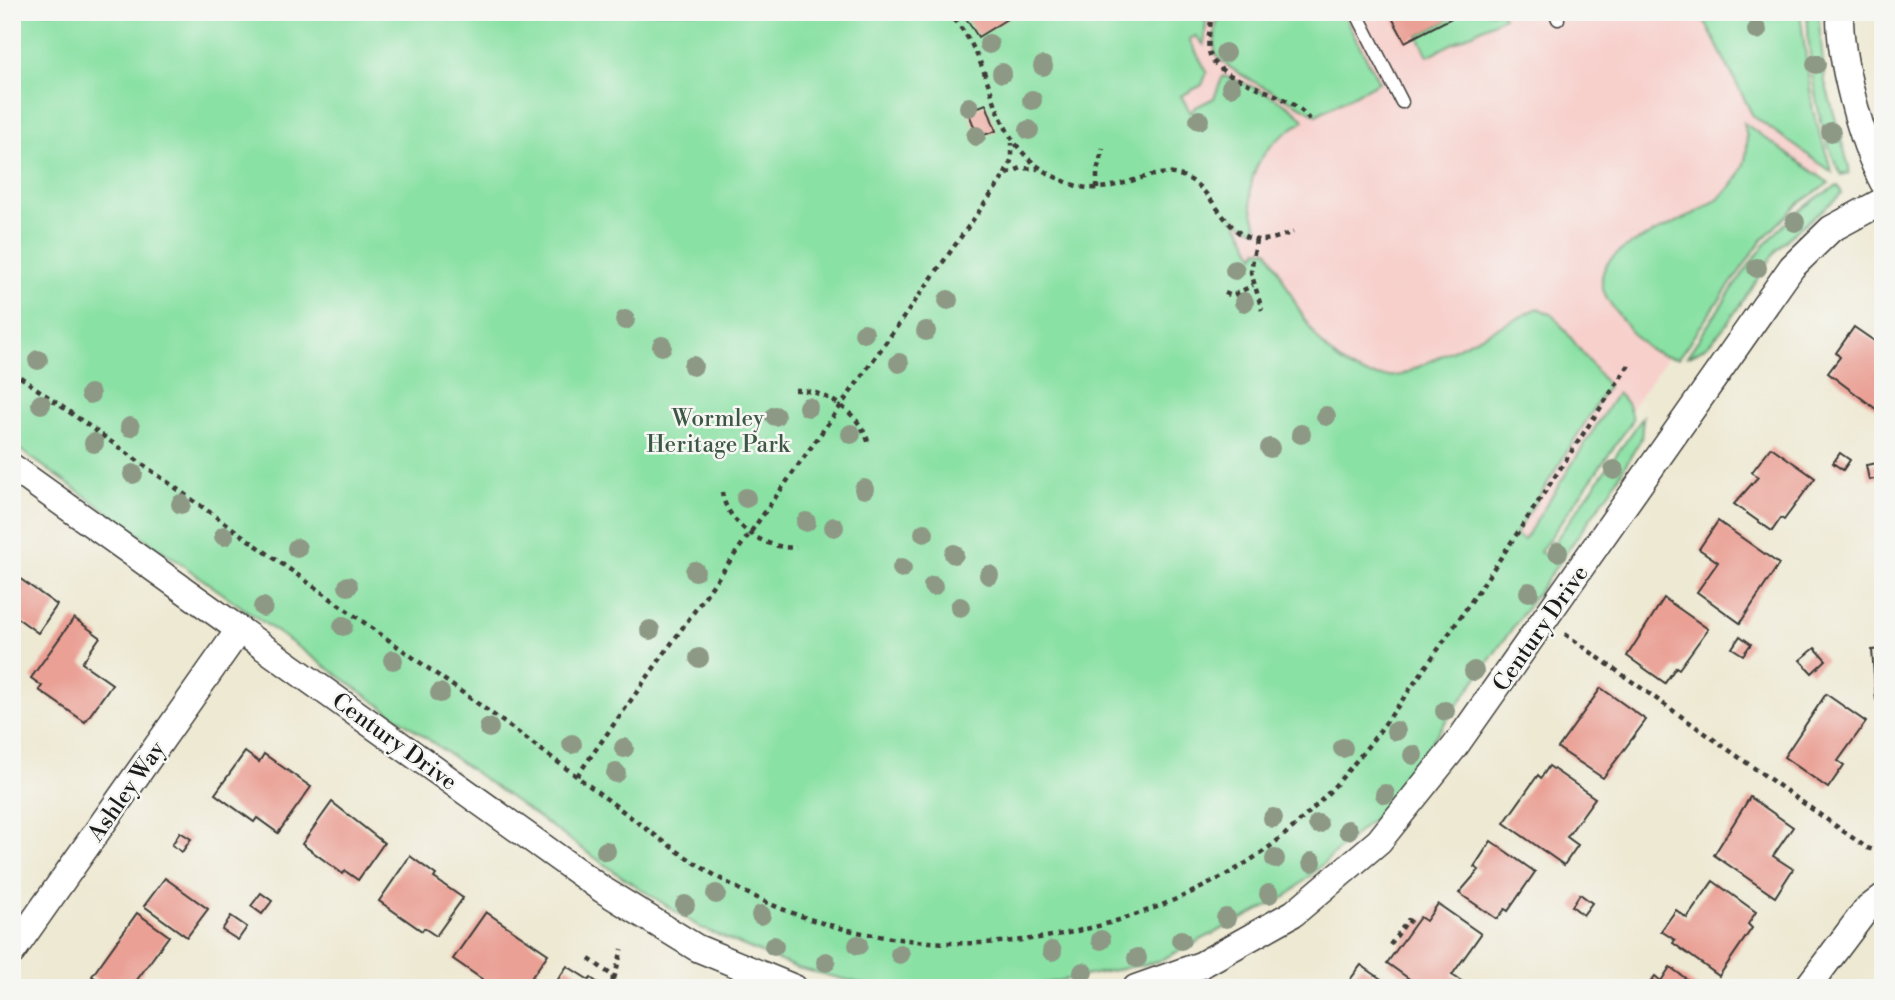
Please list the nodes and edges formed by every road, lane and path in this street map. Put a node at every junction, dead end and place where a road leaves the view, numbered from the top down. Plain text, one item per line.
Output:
1 (947, 12) edge
2 (1212, 12) edge
3 (1356, 12) edge
4 (1840, 12) edge
5 (1402, 102) dead end
6 (1310, 121) dead end
7 (1012, 140) junction
8 (1103, 148) dead end
9 (1038, 169) junction
10 (1005, 175) junction
11 (1883, 182) edge
12 (1097, 190) junction
13 (1883, 201) edge
14 (1293, 232) dead end
15 (1256, 240) junction
16 (1253, 285) junction
17 (1225, 293) dead end
18 (1262, 310) dead end
19 (1629, 365) dead end
20 (12, 371) edge
21 (795, 390) dead end
22 (839, 407) junction
23 (869, 445) dead end
24 (12, 467) edge
25 (722, 492) dead end
26 (751, 532) junction
27 (796, 547) dead end
28 (239, 630) junction
29 (1561, 632) dead end
30 (577, 776) junction
31 (1883, 853) edge
32 (1883, 897) edge
33 (1415, 925) dead end
34 (1390, 945) dead end
35 (622, 949) dead end
36 (12, 952) edge
37 (589, 959) dead end
38 (614, 979) junction
39 (612, 988) edge
40 (794, 988) edge
41 (1136, 988) edge
42 (1807, 988) edge

1 - 7 path
2 - 6 path
3 - 5 lane
4 - 11 street
7 - 9 path
7 - 10 path
8 - 12 path
9 - 10 path
9 - 12 path
10 - 22 path
12 - 15 path
13 - 41 street, Century Drive
14 - 15 path
15 - 16 path
16 - 17 path
16 - 18 path
19 - 30 path
20 - 30 path
21 - 22 path
22 - 23 path
22 - 26 path
24 - 28 street, Century Drive
25 - 26 path
26 - 27 path
26 - 30 path
28 - 36 street, Ashley Way
28 - 40 street, Century Drive
29 - 31 path
32 - 42 street
33 - 34 path
35 - 38 path
37 - 38 path
38 - 39 path

